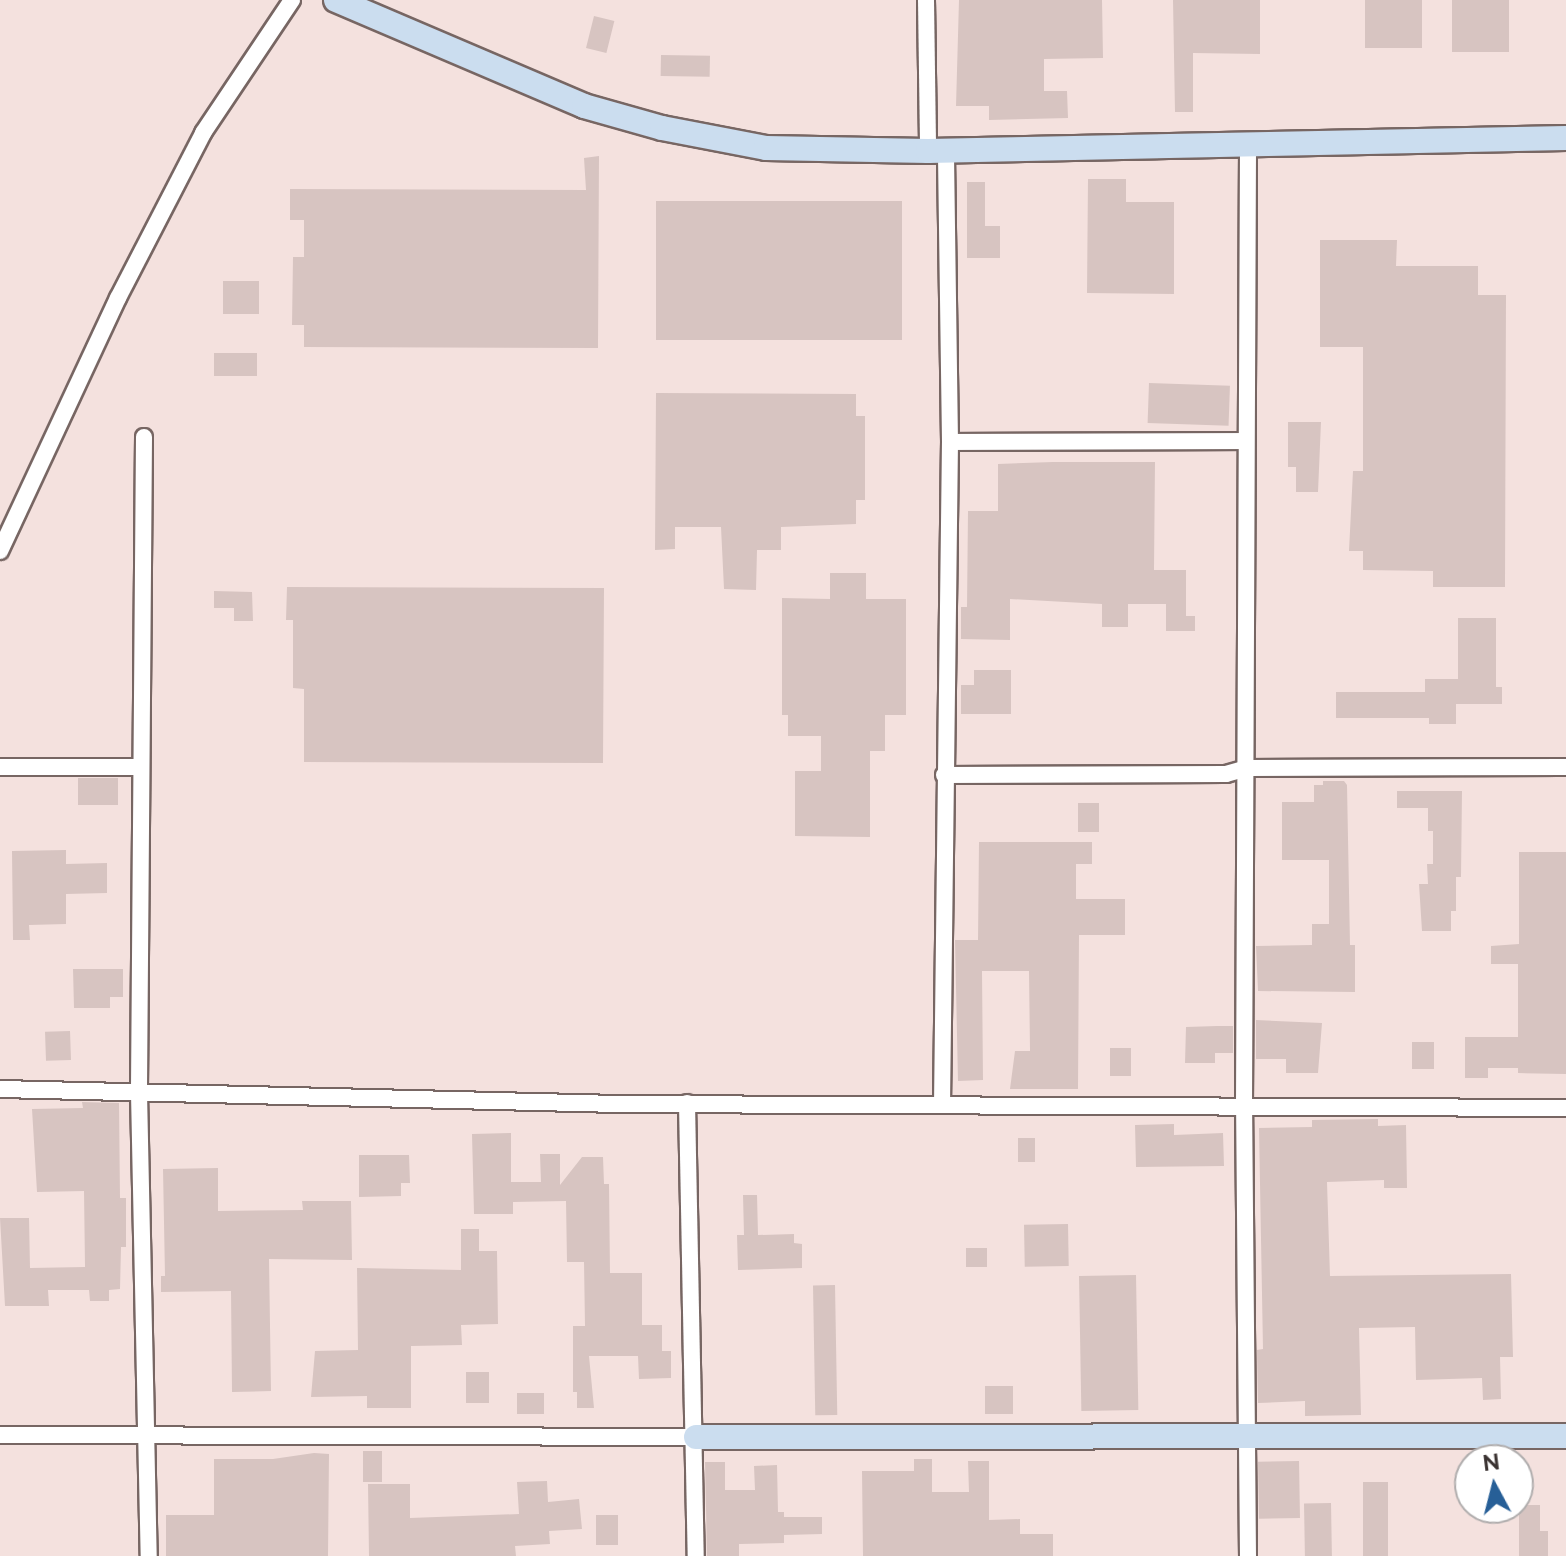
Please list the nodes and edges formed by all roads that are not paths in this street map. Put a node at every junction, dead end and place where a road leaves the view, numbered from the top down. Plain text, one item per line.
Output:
1 (292, 0) edge
2 (336, 0) edge
3 (926, 0) edge
4 (1566, 138) edge
5 (1248, 143) junction
6 (937, 150) junction
7 (144, 437) dead end
8 (1246, 441) junction
9 (950, 442) junction
10 (0, 551) edge
11 (0, 767) edge
12 (141, 767) junction
13 (1566, 767) edge
14 (1247, 768) junction
15 (944, 775) junction
16 (0, 1089) edge
17 (139, 1093) junction
18 (687, 1103) junction
19 (942, 1105) junction
20 (1244, 1105) junction
21 (1566, 1108) edge
22 (146, 1434) junction
23 (0, 1435) edge
24 (1249, 1436) junction
25 (1566, 1436) edge
26 (696, 1437) junction
27 (149, 1556) edge
28 (696, 1556) edge
29 (1248, 1556) edge

1 - 10 street
2 - 6 street
3 - 6 street
4 - 5 street
5 - 6 street
5 - 8 street
6 - 9 street
7 - 12 street
8 - 9 street
8 - 14 street
9 - 15 street
11 - 12 street
12 - 17 street
13 - 14 street
14 - 15 street
14 - 20 street
15 - 19 street
16 - 17 street
17 - 18 street
17 - 22 street
18 - 19 street
18 - 26 street
19 - 20 street
20 - 21 street
20 - 24 street
22 - 23 street
22 - 26 street
22 - 27 street
24 - 25 street
24 - 26 street
24 - 29 street
26 - 28 street

